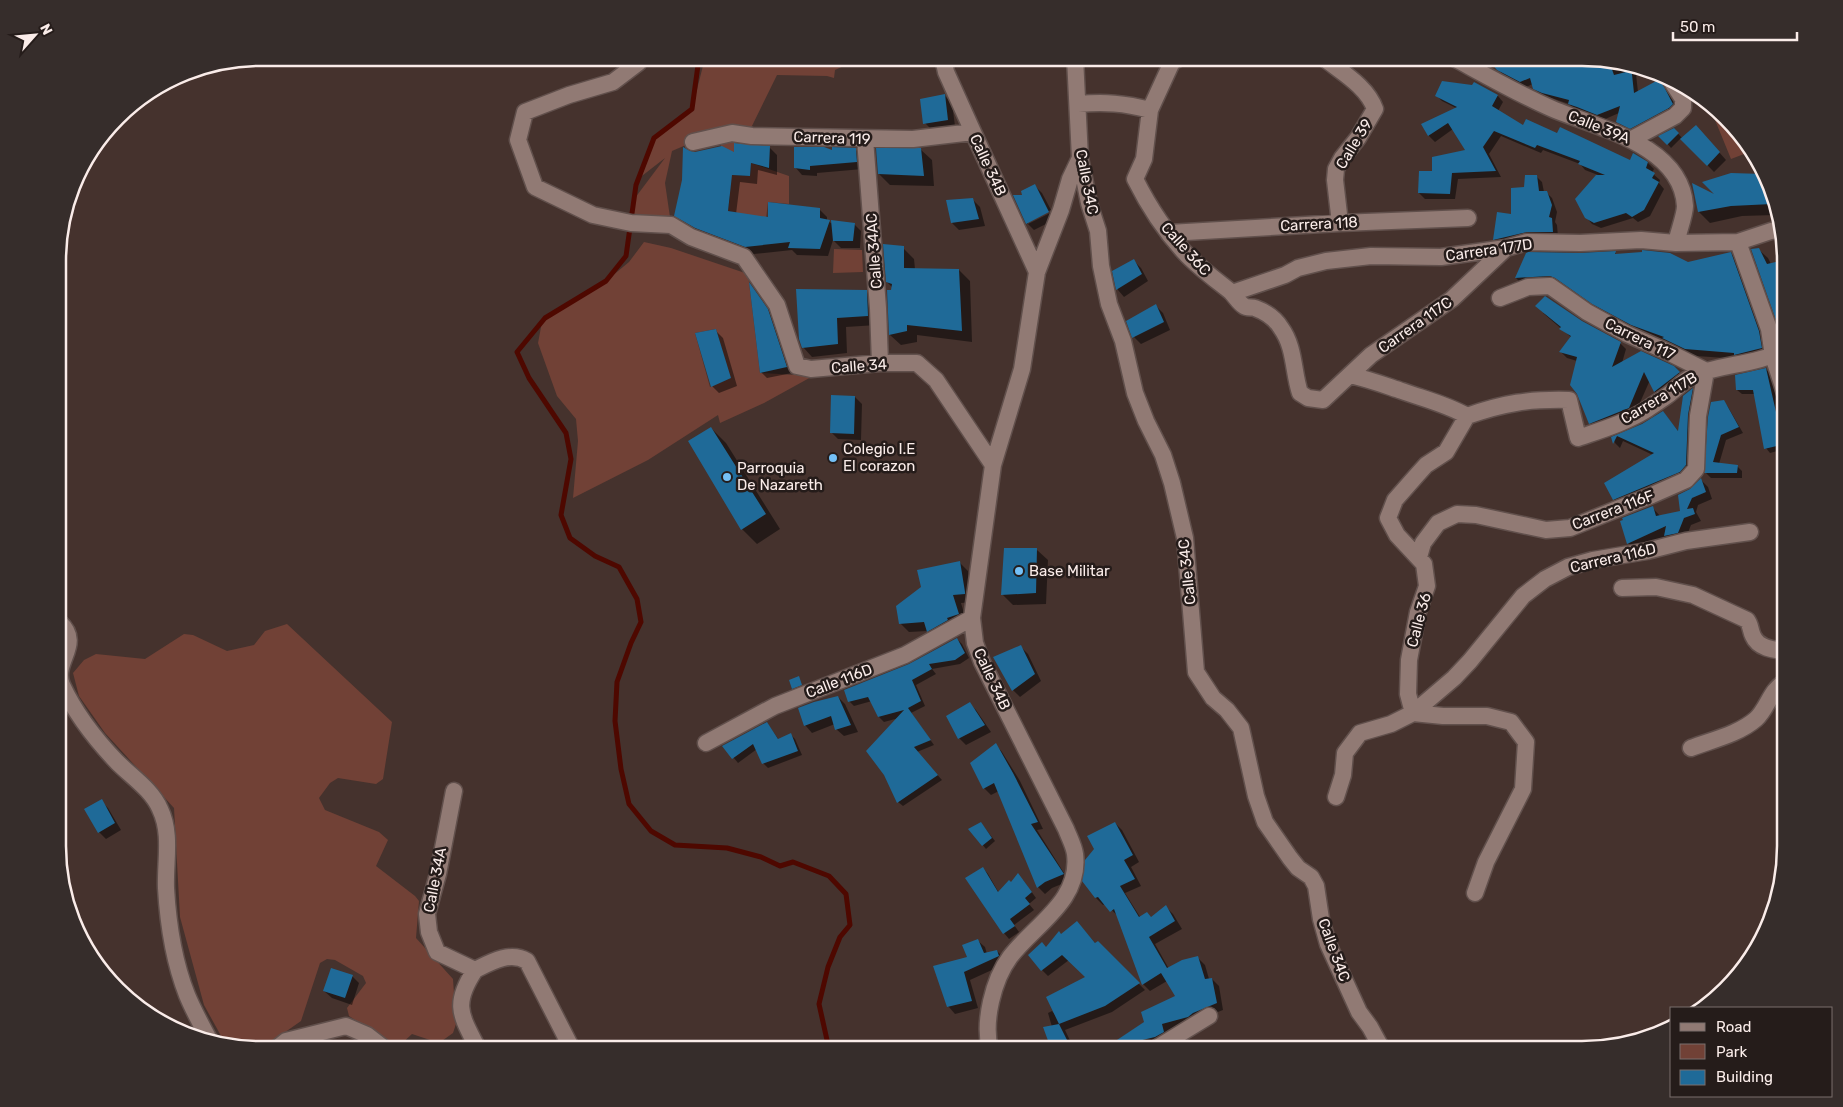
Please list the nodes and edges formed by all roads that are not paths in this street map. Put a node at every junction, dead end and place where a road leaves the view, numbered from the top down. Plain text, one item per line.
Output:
1 (634, 66) edge
2 (945, 66) edge
3 (1076, 66) edge
4 (1170, 66) edge
5 (1336, 66) edge
6 (1468, 66) edge
7 (1678, 92) edge
8 (1078, 104) junction
9 (1150, 110) junction
10 (973, 132) junction
11 (865, 139) junction
12 (1632, 139) junction
13 (693, 142) dead end
14 (1080, 158) junction
15 (1468, 218) dead end
16 (1340, 223) junction
17 (1774, 231) edge
18 (1169, 233) junction
19 (1738, 242) junction
20 (1676, 243) junction
21 (1506, 248) junction
22 (1037, 272) junction
23 (1232, 293) junction
24 (1500, 298) dead end
25 (1777, 348) edge
26 (1777, 354) edge
27 (880, 363) junction
28 (1706, 371) junction
29 (1350, 375) junction
30 (1323, 400) joint
31 (1467, 416) junction
32 (994, 465) junction
33 (1750, 532) dead end
34 (1419, 557) junction
35 (1622, 588) dead end
36 (972, 618) junction
37 (66, 630) edge
38 (1777, 650) edge
39 (66, 654) edge
40 (1777, 689) edge
41 (66, 693) edge
42 (1413, 713) junction
43 (706, 743) dead end
44 (1691, 748) dead end
45 (454, 792) dead end
46 (1336, 797) dead end
47 (1475, 893) dead end
48 (475, 970) junction
49 (1209, 1016) dead end
50 (206, 1032) edge
51 (286, 1041) edge
52 (374, 1041) edge
53 (474, 1041) edge
54 (568, 1041) edge
55 (990, 1041) edge
56 (1168, 1041) edge
57 (1378, 1041) edge

1 - 27 street, Calle 34
2 - 10 street, Calle 34B
3 - 8 street, Calle 34C
4 - 9 street, Calle 36C
5 - 16 street, Calle 39
6 - 12 street, Calle 39A
7 - 12 street
8 - 9 street
8 - 14 street, Calle 34C
9 - 18 street, Calle 36C
10 - 11 street, Carrera 119
10 - 22 street, Calle 34B
11 - 13 street, Carrera 119
11 - 27 street, Calle 34AC
12 - 20 street, Calle 39A
14 - 22 street, Calle 34B
14 - 57 street, Calle 34C
15 - 16 street, Carrera 118
16 - 18 street, Carrera 118
17 - 19 street, Carrera 177D
18 - 23 street, Calle 36C
19 - 20 street, Carrera 177D
19 - 25 street
20 - 21 street, Carrera 177D
21 - 23 street, Carrera 177D
21 - 29 street, Carrera 117C
22 - 32 street, Calle 34B
23 - 30 street, Calle 36C
24 - 28 street, Carrera 117
26 - 28 street
27 - 32 street, Calle 34
28 - 31 street, Carrera 117B
28 - 34 street, Carrera 116F
29 - 30 street, Carrera 117C
29 - 31 street
31 - 34 street, Calle 36
32 - 36 street, Calle 34B
33 - 42 street, Carrera 116D
34 - 42 street, Calle 36
35 - 38 street
36 - 43 street, Calle 116D
36 - 55 street, Calle 34B
37 - 39 street
40 - 44 street
41 - 50 street
42 - 46 street
42 - 47 street
45 - 48 street, Calle 34A
48 - 53 street
48 - 54 street
49 - 56 street
51 - 52 street

